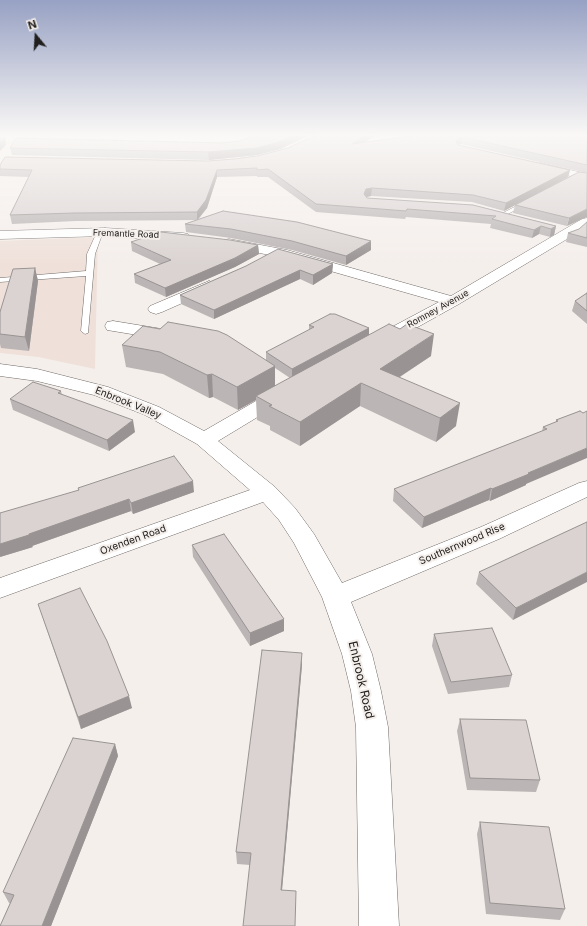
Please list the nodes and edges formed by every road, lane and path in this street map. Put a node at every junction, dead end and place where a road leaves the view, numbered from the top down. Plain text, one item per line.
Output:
1 (576, 178) edge
2 (569, 180) edge
3 (530, 201) edge
4 (487, 212) edge
5 (502, 215) junction
6 (523, 220) edge
7 (582, 226) edge
8 (551, 228) edge
9 (100, 232) junction
10 (0, 235) edge
11 (194, 238) edge
12 (216, 241) edge
13 (276, 252) junction
14 (258, 262) edge
15 (90, 273) junction
16 (0, 280) edge
17 (220, 281) edge
18 (453, 301) junction
19 (156, 309) dead end
20 (113, 326) dead end
21 (85, 331) dead end
22 (182, 338) edge
23 (372, 345) edge
24 (0, 370) edge
25 (289, 385) edge
26 (204, 440) junction
27 (587, 488) edge
28 (267, 492) junction
29 (0, 588) edge
30 (336, 597) junction
31 (379, 926) edge

1 - 2 lane
3 - 5 lane
4 - 5 street
5 - 6 street
7 - 8 street
7 - 18 street, Romney Avenue
9 - 10 street, Fremantle Road
9 - 11 street, Fremantle Road
9 - 15 lane
12 - 13 street
13 - 14 street
13 - 18 street
15 - 16 lane
15 - 21 lane
17 - 19 street
18 - 23 street, Romney Avenue
20 - 22 street
24 - 26 street, Enbrook Valley
25 - 26 street
26 - 28 street, Enbrook Road
27 - 30 street, Southernwood Rise
28 - 29 street, Oxenden Road
28 - 30 street, Enbrook Road
30 - 31 street, Enbrook Road

